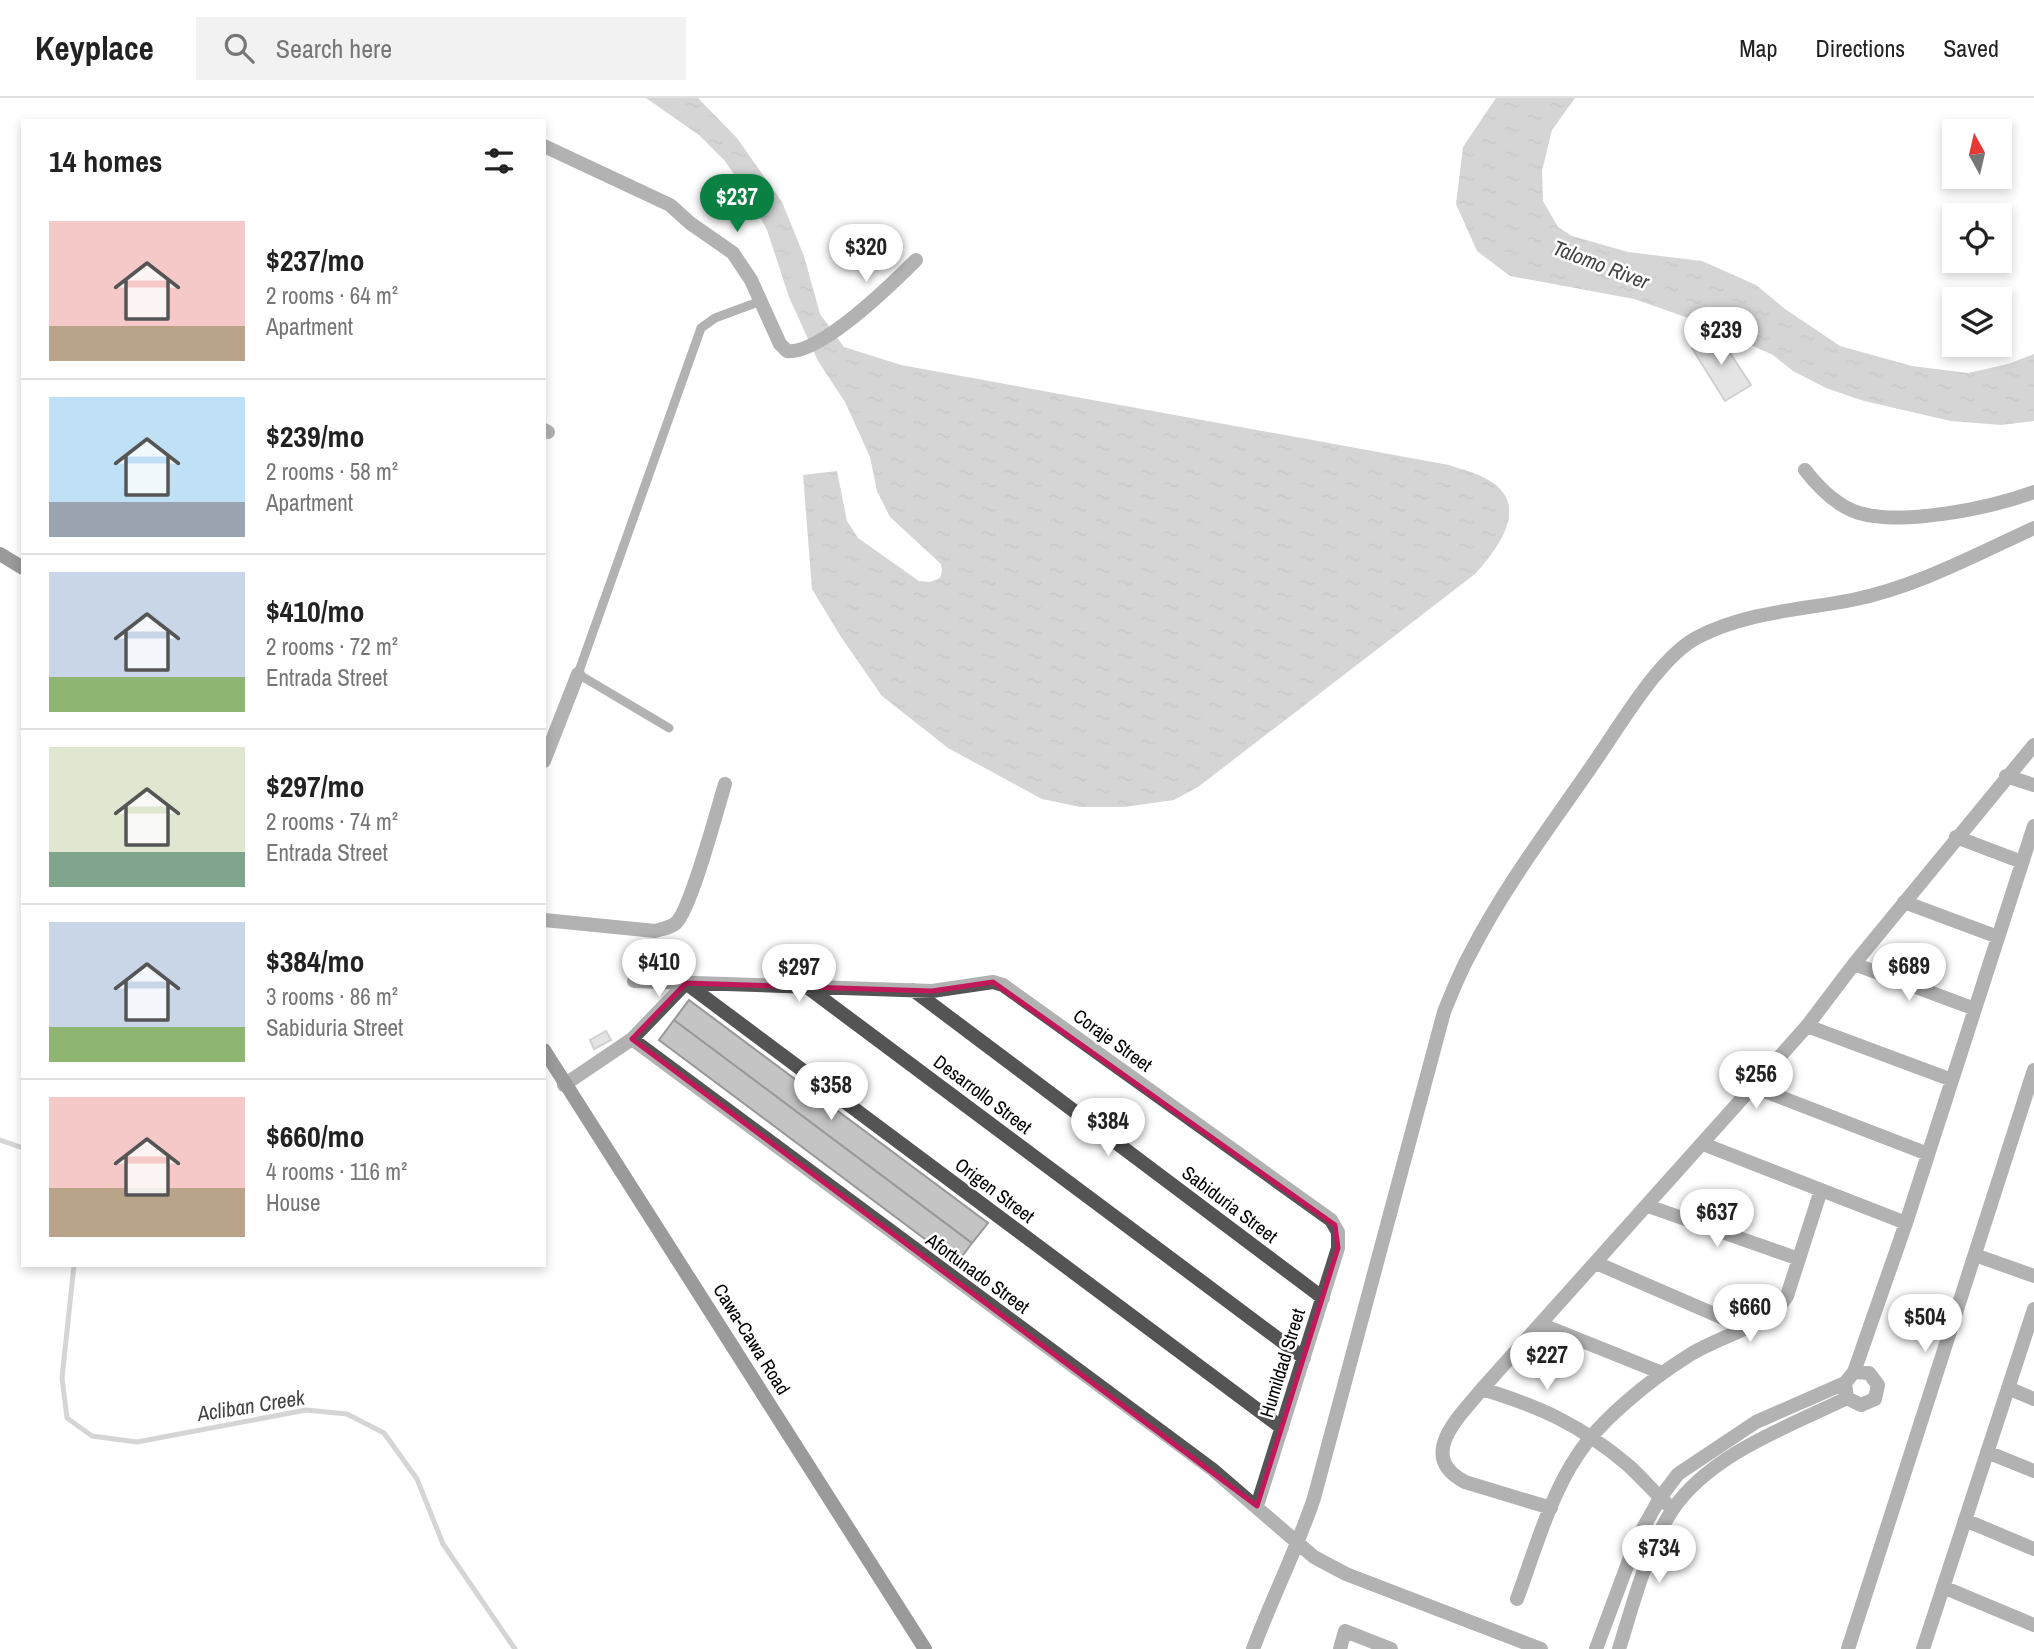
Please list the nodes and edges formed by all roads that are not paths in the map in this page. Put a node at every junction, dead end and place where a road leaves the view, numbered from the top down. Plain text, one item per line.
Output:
1 (546, 147) edge
2 (916, 260) dead end
3 (761, 300) junction
4 (1805, 470) dead end
5 (2034, 492) edge
6 (2034, 528) edge
7 (0, 554) edge
8 (21, 567) edge
9 (578, 674) junction
10 (669, 728) dead end
11 (2034, 745) edge
12 (546, 756) edge
13 (2006, 776) junction
14 (724, 784) dead end
15 (2034, 785) edge
16 (2034, 826) edge
17 (1956, 838) junction
18 (2022, 862) junction
19 (1904, 902) junction
20 (546, 920) edge
21 (1998, 937) junction
22 (1854, 964) junction
23 (634, 981) dead end
24 (686, 983) junction
25 (807, 987) junction
26 (914, 990) junction
27 (1975, 1009) junction
28 (1807, 1026) junction
29 (632, 1039) junction
30 (546, 1053) edge
31 (2034, 1070) edge
32 (1952, 1080) junction
33 (565, 1085) junction
34 (1754, 1087) junction
35 (1703, 1144) junction
36 (1928, 1154) junction
37 (1821, 1190) junction
38 (1648, 1206) junction
39 (1906, 1223) junction
40 (1338, 1232) joint
41 (1975, 1255) junction
42 (1799, 1259) junction
43 (1596, 1263) junction
44 (2034, 1276) edge
45 (1323, 1298) junction
46 (2033, 1317) edge
47 (1540, 1324) junction
48 (1744, 1327) junction
49 (1304, 1358) junction
50 (1662, 1373) junction
51 (1849, 1385) junction
52 (1482, 1388) junction
53 (2008, 1388) junction
54 (2034, 1399) edge
55 (1282, 1428) junction
56 (1592, 1437) junction
57 (1987, 1452) junction
58 (2034, 1471) edge
59 (1660, 1498) junction
60 (1257, 1506) junction
61 (1552, 1508) junction
62 (1673, 1509) junction
63 (1965, 1520) junction
64 (1298, 1544) junction
65 (2034, 1549) edge
66 (1943, 1587) junction
67 (1517, 1599) dead end
68 (2034, 1625) edge
69 (925, 1649) edge
70 (1253, 1649) edge
71 (1340, 1649) edge
72 (1391, 1649) edge
73 (1541, 1649) edge
74 (1596, 1649) edge
75 (1619, 1649) edge
76 (1848, 1649) edge
77 (1923, 1649) edge

1 - 3 street
2 - 3 street
3 - 9 lane
4 - 5 street
6 - 64 street
7 - 8 street
9 - 10 lane
9 - 12 street
11 - 13 street
13 - 15 street
13 - 17 street
14 - 20 street
16 - 18 street
17 - 18 street
17 - 19 street
18 - 21 street
19 - 21 street
19 - 22 street
21 - 27 street
22 - 27 street
22 - 28 street
23 - 24 street, Coraje Street
24 - 25 street, Coraje Street
24 - 29 street
24 - 55 street, Origen Street
25 - 26 street, Coraje Street
25 - 49 street, Desarrollo Street
26 - 40 street, Coraje Street
26 - 45 street, Sabiduria Street
27 - 32 street
28 - 32 street
28 - 34 street
29 - 33 street
29 - 60 street, Afortunado Street
30 - 33 street, Cawa-Cawa Road
31 - 41 street
32 - 36 street
33 - 69 street, Cawa-Cawa Road
34 - 35 street
34 - 36 street
35 - 37 street
35 - 38 street
36 - 39 street
37 - 39 street
37 - 42 street
38 - 42 street
38 - 43 street
39 - 51 street
40 - 45 street, Humildad Street
41 - 44 street
41 - 76 street
42 - 48 street
43 - 47 street
43 - 48 street
45 - 49 street, Humildad Street
46 - 53 street
47 - 50 street
47 - 52 street
48 - 50 street
49 - 55 street, Humildad Street
50 - 56 street
51 - 59 street
51 - 62 street
52 - 56 street
52 - 61 street
53 - 54 street
53 - 57 street
55 - 60 street, Humildad Street
56 - 59 street
56 - 61 street
57 - 58 street
57 - 63 street
59 - 62 street
59 - 74 street
60 - 64 street, Afortunado Street
61 - 67 street
62 - 75 street
63 - 65 street
63 - 66 street
64 - 70 street
64 - 73 street, Afortunado Street
66 - 68 street
66 - 77 street
71 - 72 street

